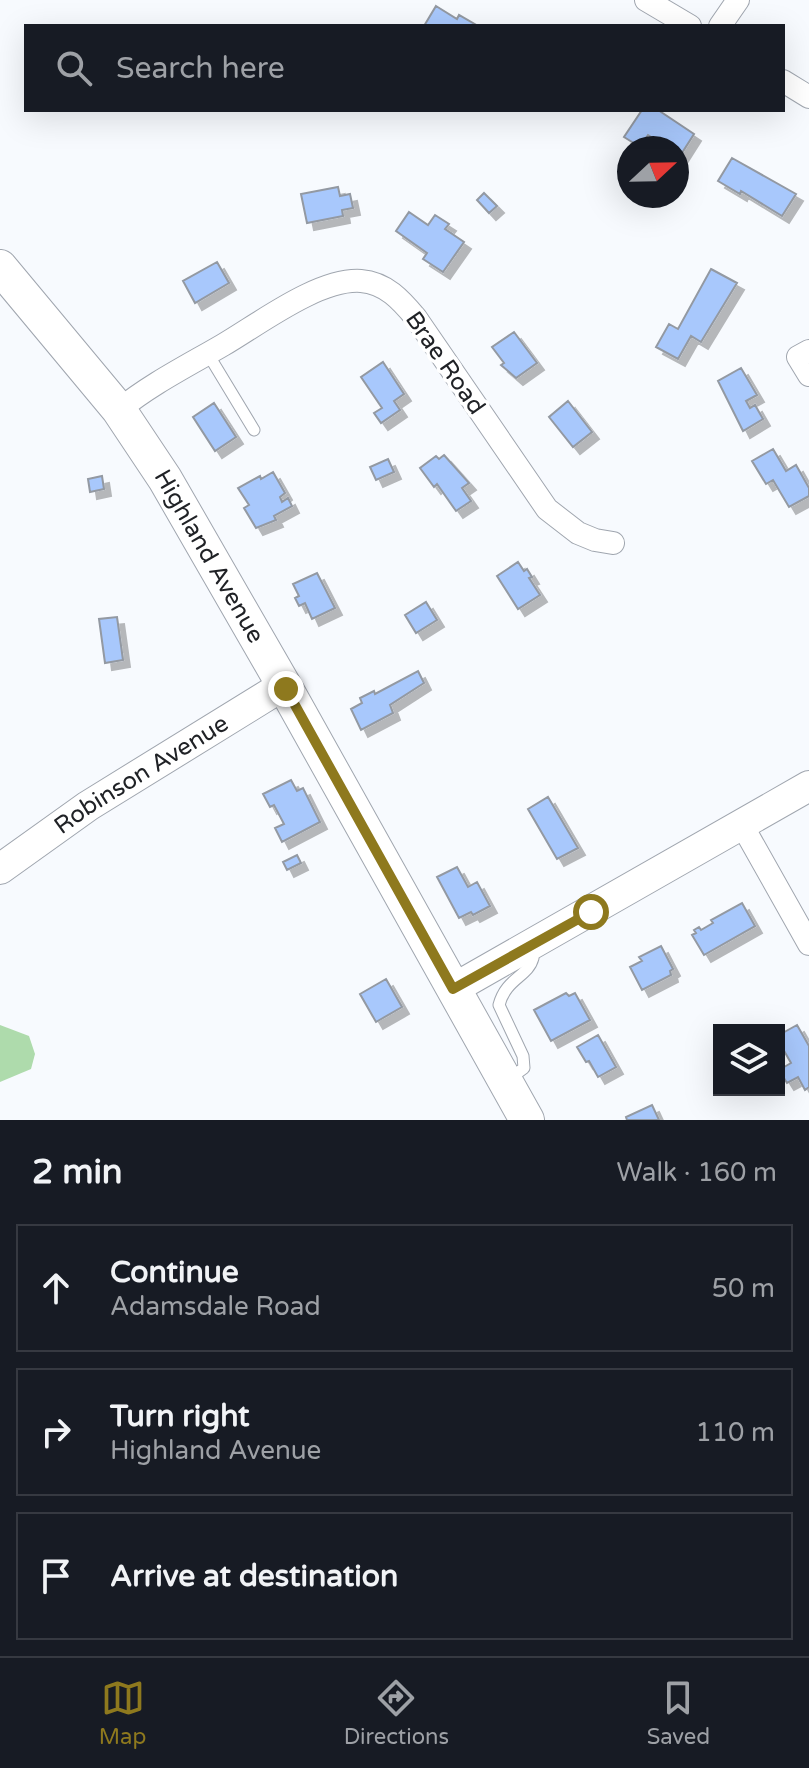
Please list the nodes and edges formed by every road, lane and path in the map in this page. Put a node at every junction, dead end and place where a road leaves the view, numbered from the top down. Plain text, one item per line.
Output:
1 (646, 0) edge
2 (738, 0) edge
3 (687, 24) edge
4 (721, 24) edge
5 (785, 82) edge
6 (809, 97) edge
7 (0, 267) edge
8 (208, 354) junction
9 (119, 410) junction
10 (254, 430) dead end
11 (613, 543) dead end
12 (284, 685) junction
13 (809, 786) edge
14 (742, 825) junction
15 (0, 869) edge
16 (809, 944) edge
17 (528, 948) junction
18 (453, 989) junction
19 (505, 1081) junction
20 (527, 1120) edge

1 - 3 street
2 - 4 street
5 - 6 street
7 - 9 main road, Highland Avenue
8 - 9 street, Brae Road
8 - 10 lane
8 - 11 street, Brae Road
9 - 12 main road, Highland Avenue
12 - 15 street, Robinson Avenue
12 - 18 main road, Highland Avenue
13 - 14 street
14 - 16 street
14 - 17 street
17 - 18 street
17 - 19 lane
18 - 19 main road, Highland Avenue
19 - 20 main road, Highland Avenue

